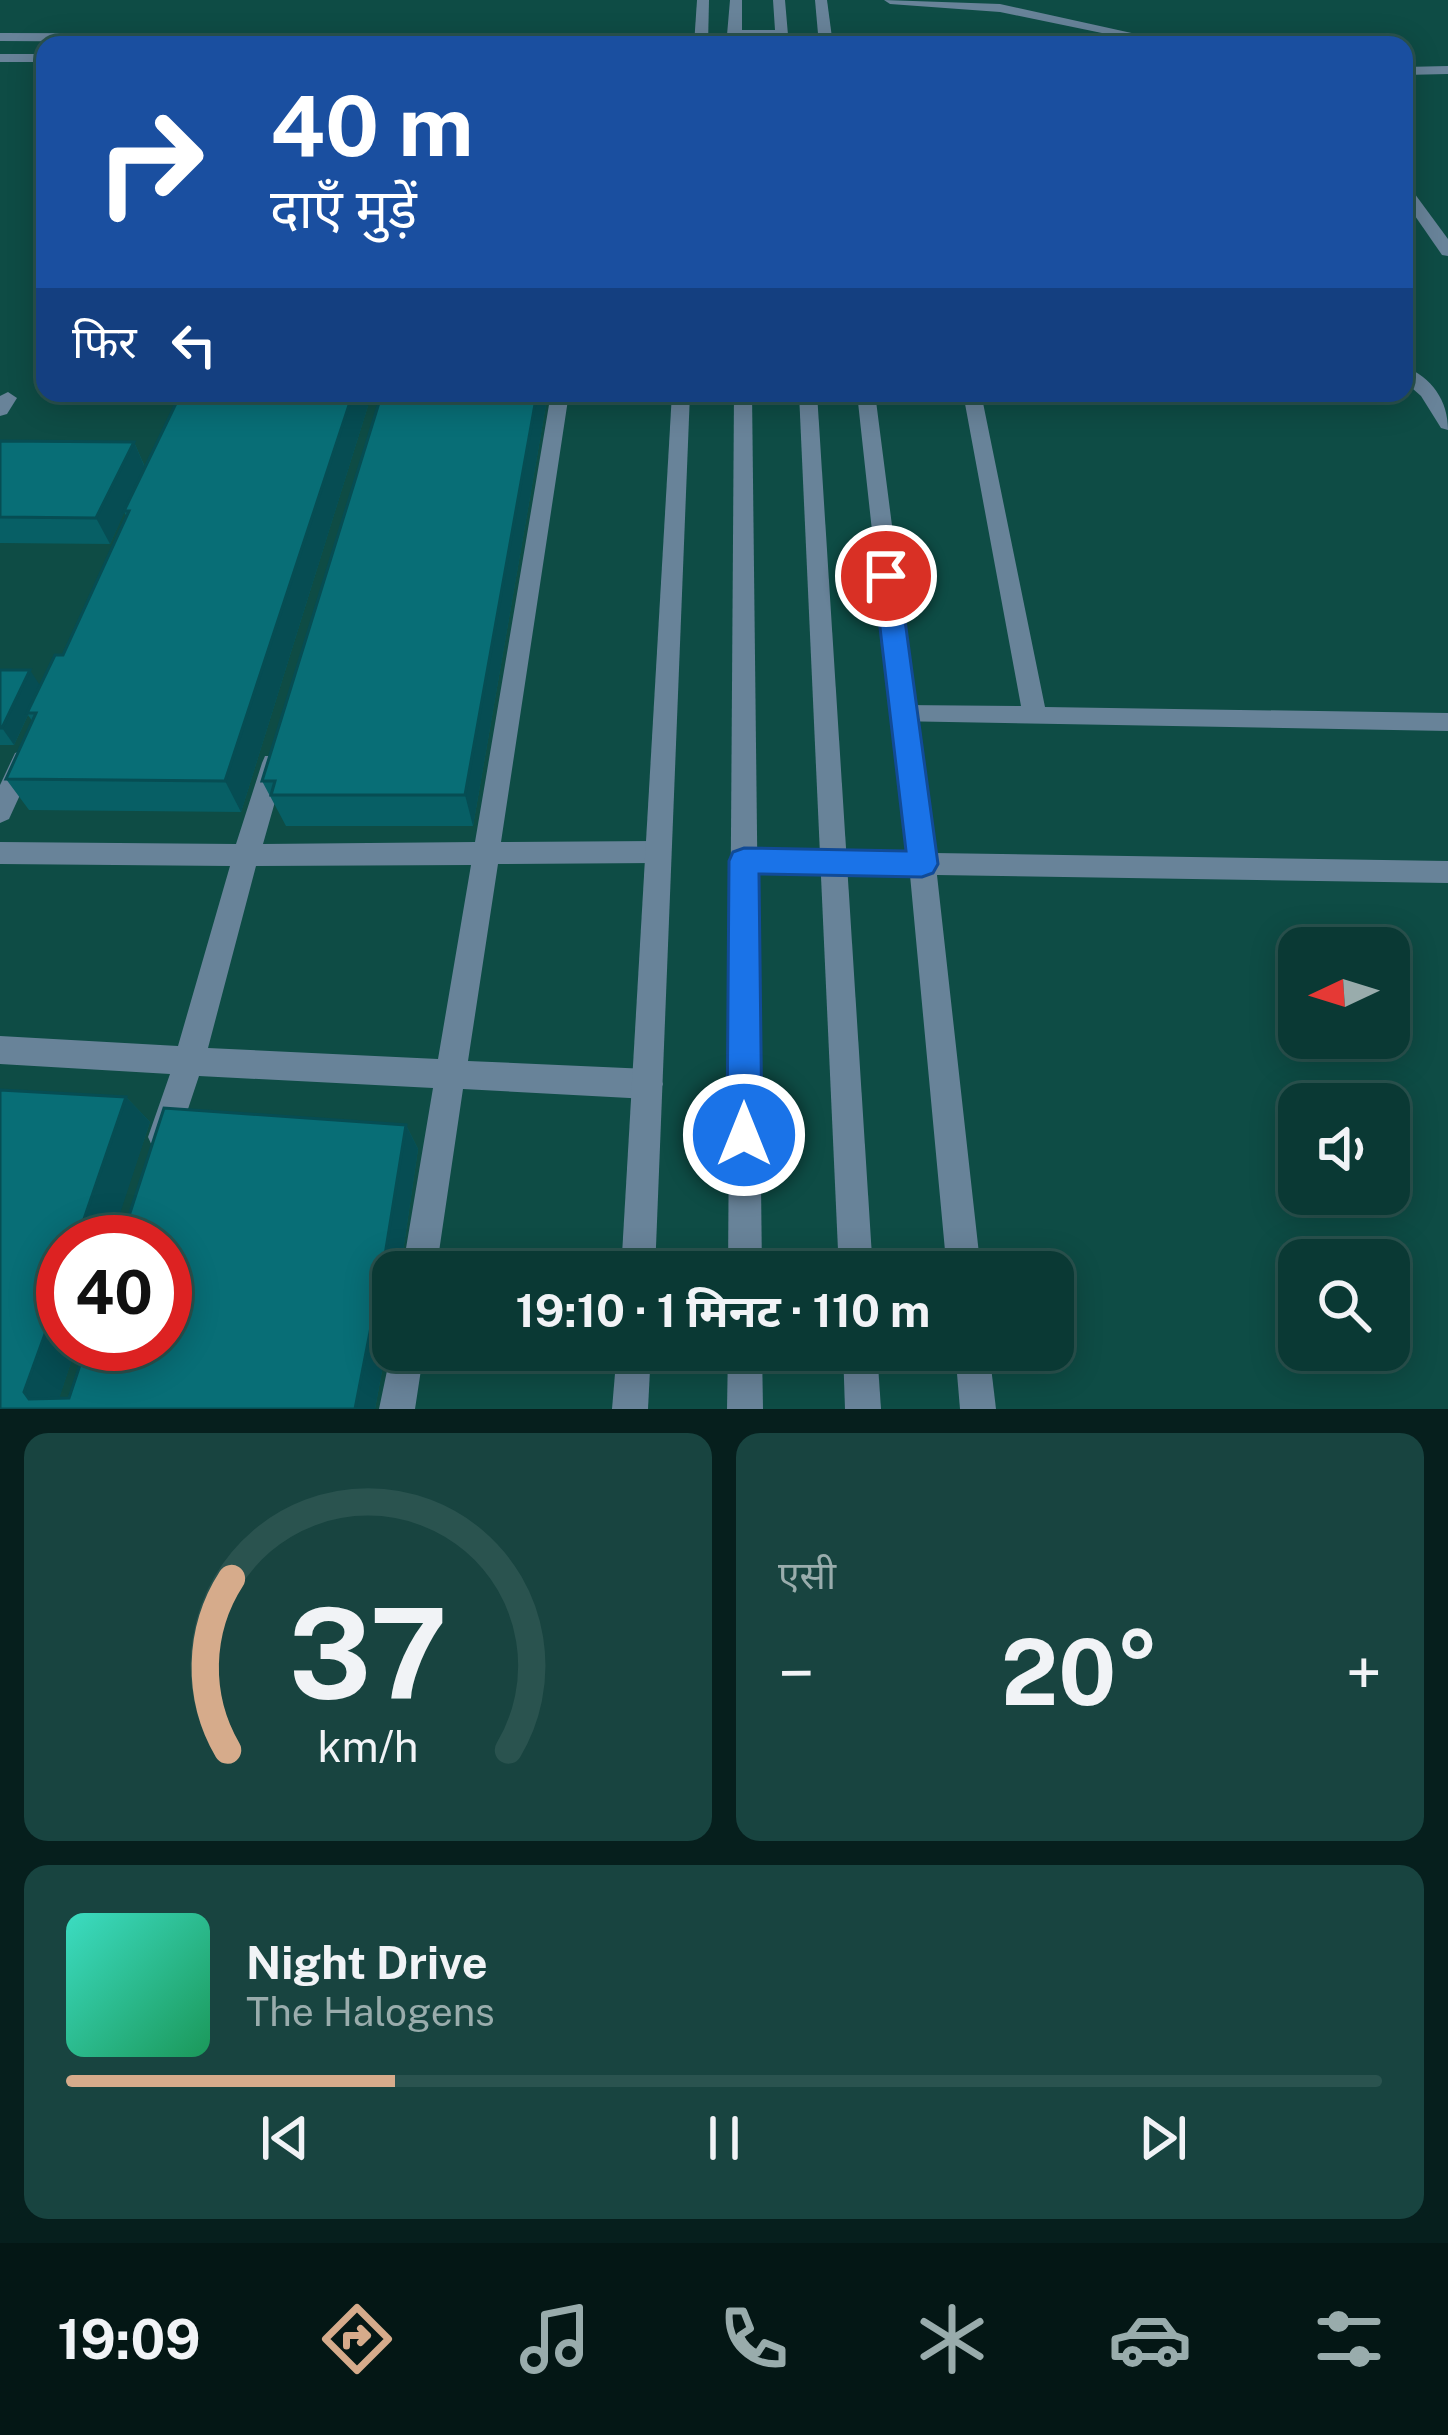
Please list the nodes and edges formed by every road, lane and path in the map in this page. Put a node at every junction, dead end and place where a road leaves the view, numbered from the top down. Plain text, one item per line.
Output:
1 (704, 0) edge
2 (736, 0) edge
3 (779, 0) edge
4 (821, 0) edge
5 (890, 0) edge
6 (782, 35) joint
7 (701, 36) edge
8 (729, 36) edge
9 (771, 36) edge
10 (825, 36) edge
11 (1135, 36) edge
12 (0, 37) edge
13 (36, 37) edge
14 (0, 58) edge
15 (36, 58) edge
16 (1448, 70) edge
17 (1413, 71) edge
18 (1413, 202) edge
19 (1448, 251) edge
20 (1413, 380) edge
21 (0, 398) edge
22 (559, 402) edge
23 (681, 402) edge
24 (743, 402) edge
25 (808, 402) edge
26 (867, 402) edge
27 (974, 402) edge
28 (0, 410) edge
29 (1448, 424) edge
30 (902, 714) junction
31 (1035, 715) junction
32 (1448, 722) edge
33 (39, 728) edge
34 (280, 745) edge
35 (0, 812) edge
36 (656, 852) junction
37 (0, 854) edge
38 (246, 855) junction
39 (484, 856) junction
40 (744, 861) junction
41 (833, 862) junction
42 (922, 864) junction
43 (1448, 872) edge
44 (0, 1051) edge
45 (189, 1060) junction
46 (451, 1077) junction
47 (648, 1084) junction
48 (152, 1174) edge
49 (422, 1251) edge
50 (639, 1251) edge
51 (745, 1251) edge
52 (855, 1251) edge
53 (962, 1251) edge
54 (404, 1371) edge
55 (633, 1371) edge
56 (745, 1371) edge
57 (861, 1371) edge
58 (974, 1371) edge
59 (398, 1409) edge
60 (630, 1409) edge
61 (745, 1409) edge
62 (863, 1409) edge
63 (978, 1409) edge

1 - 7 street
2 - 8 street
3 - 6 street
4 - 10 street
5 - 11 street
6 - 9 street
12 - 13 street
14 - 15 street
16 - 17 street
18 - 19 street
20 - 29 street
21 - 28 street
22 - 39 street
23 - 36 street
24 - 40 street
25 - 41 street
26 - 30 street
27 - 31 street
30 - 31 street
30 - 42 street
31 - 32 street
33 - 35 street
34 - 38 street
36 - 39 street
36 - 47 street
37 - 38 street
38 - 39 street
38 - 45 street
39 - 46 street
40 - 41 street
40 - 51 street
41 - 42 street
41 - 52 street
42 - 43 street
42 - 53 street
44 - 45 street
45 - 46 street
45 - 48 street
46 - 47 street
46 - 49 street
47 - 50 street
54 - 59 street
55 - 60 street
56 - 61 street
57 - 62 street
58 - 63 street

